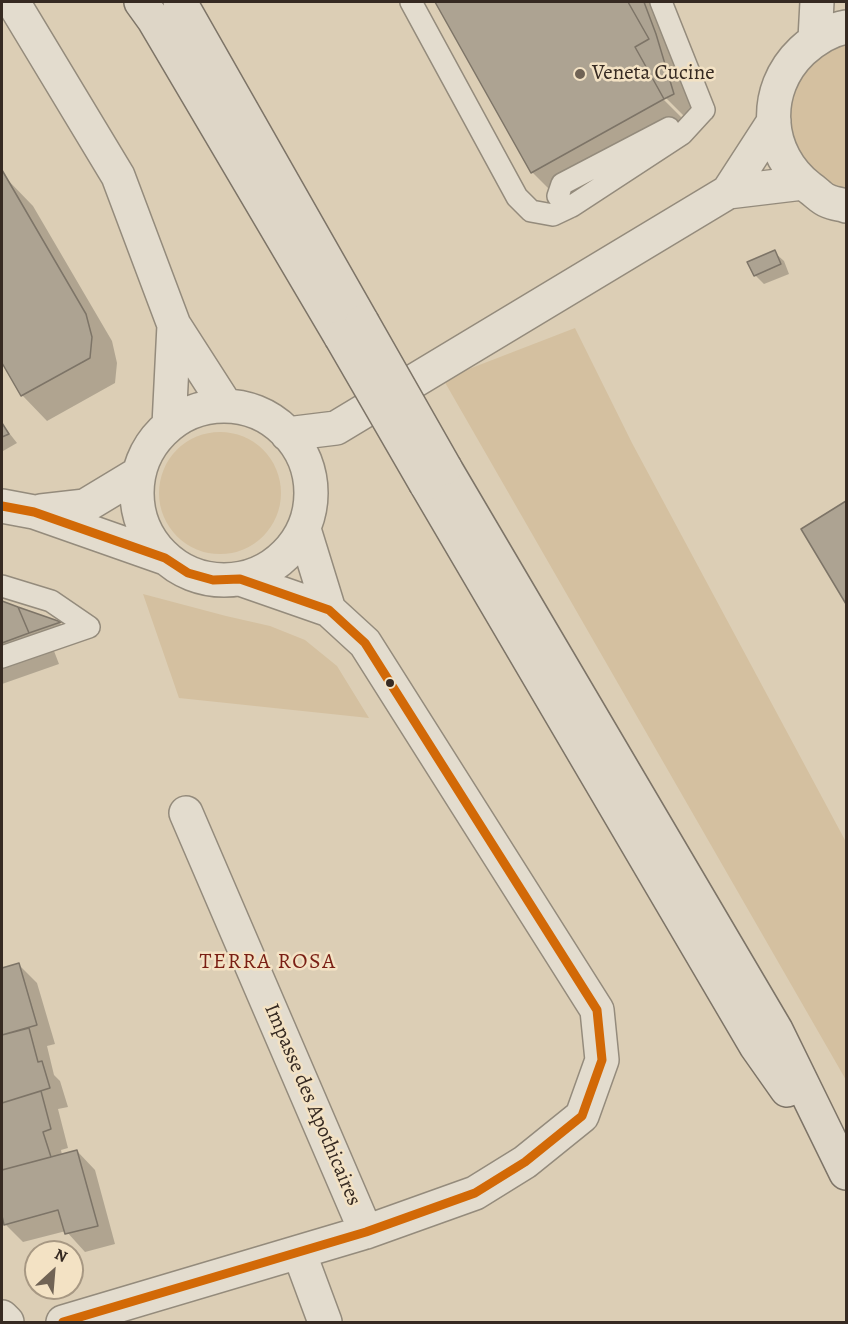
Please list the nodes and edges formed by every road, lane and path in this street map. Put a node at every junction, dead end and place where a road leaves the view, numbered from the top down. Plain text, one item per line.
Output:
1 (13, 2) edge
2 (411, 2) edge
3 (661, 2) edge
4 (817, 2) edge
5 (163, 5) edge
6 (846, 27) edge
7 (815, 39) junction
8 (774, 121) junction
9 (803, 183) junction
10 (728, 192) junction
11 (846, 206) edge
12 (174, 325) junction
13 (226, 406) junction
14 (169, 425) junction
15 (336, 428) junction
16 (287, 434) junction
17 (138, 474) junction
18 (309, 479) junction
19 (2, 506) edge
20 (34, 512) junction
21 (304, 529) junction
22 (165, 558) junction
23 (240, 579) junction
24 (2, 586) edge
25 (329, 610) junction
26 (2, 657) edge
27 (186, 813) dead end
28 (846, 1174) edge
29 (366, 1232) junction
30 (299, 1252) junction
31 (2, 1317) edge
32 (7, 1323) edge
33 (63, 1323) edge
34 (325, 1323) edge

1 - 12 street
2 - 3 lane
4 - 7 street
5 - 28 main road, bridge
6 - 7 street
7 - 8 street
8 - 9 street
8 - 10 street
9 - 10 street
9 - 11 street
10 - 15 street
12 - 13 street
12 - 14 street
13 - 14 street
13 - 16 street
14 - 17 street
15 - 16 street
15 - 18 street
16 - 18 street
17 - 20 street
17 - 22 street
18 - 21 street
19 - 20 street
20 - 22 street
21 - 23 street
21 - 25 street
22 - 23 street
23 - 25 street
24 - 26 lane
25 - 29 street
27 - 29 street, Impasse des Apothicaires
29 - 30 street
30 - 33 street
30 - 34 street
31 - 32 street

